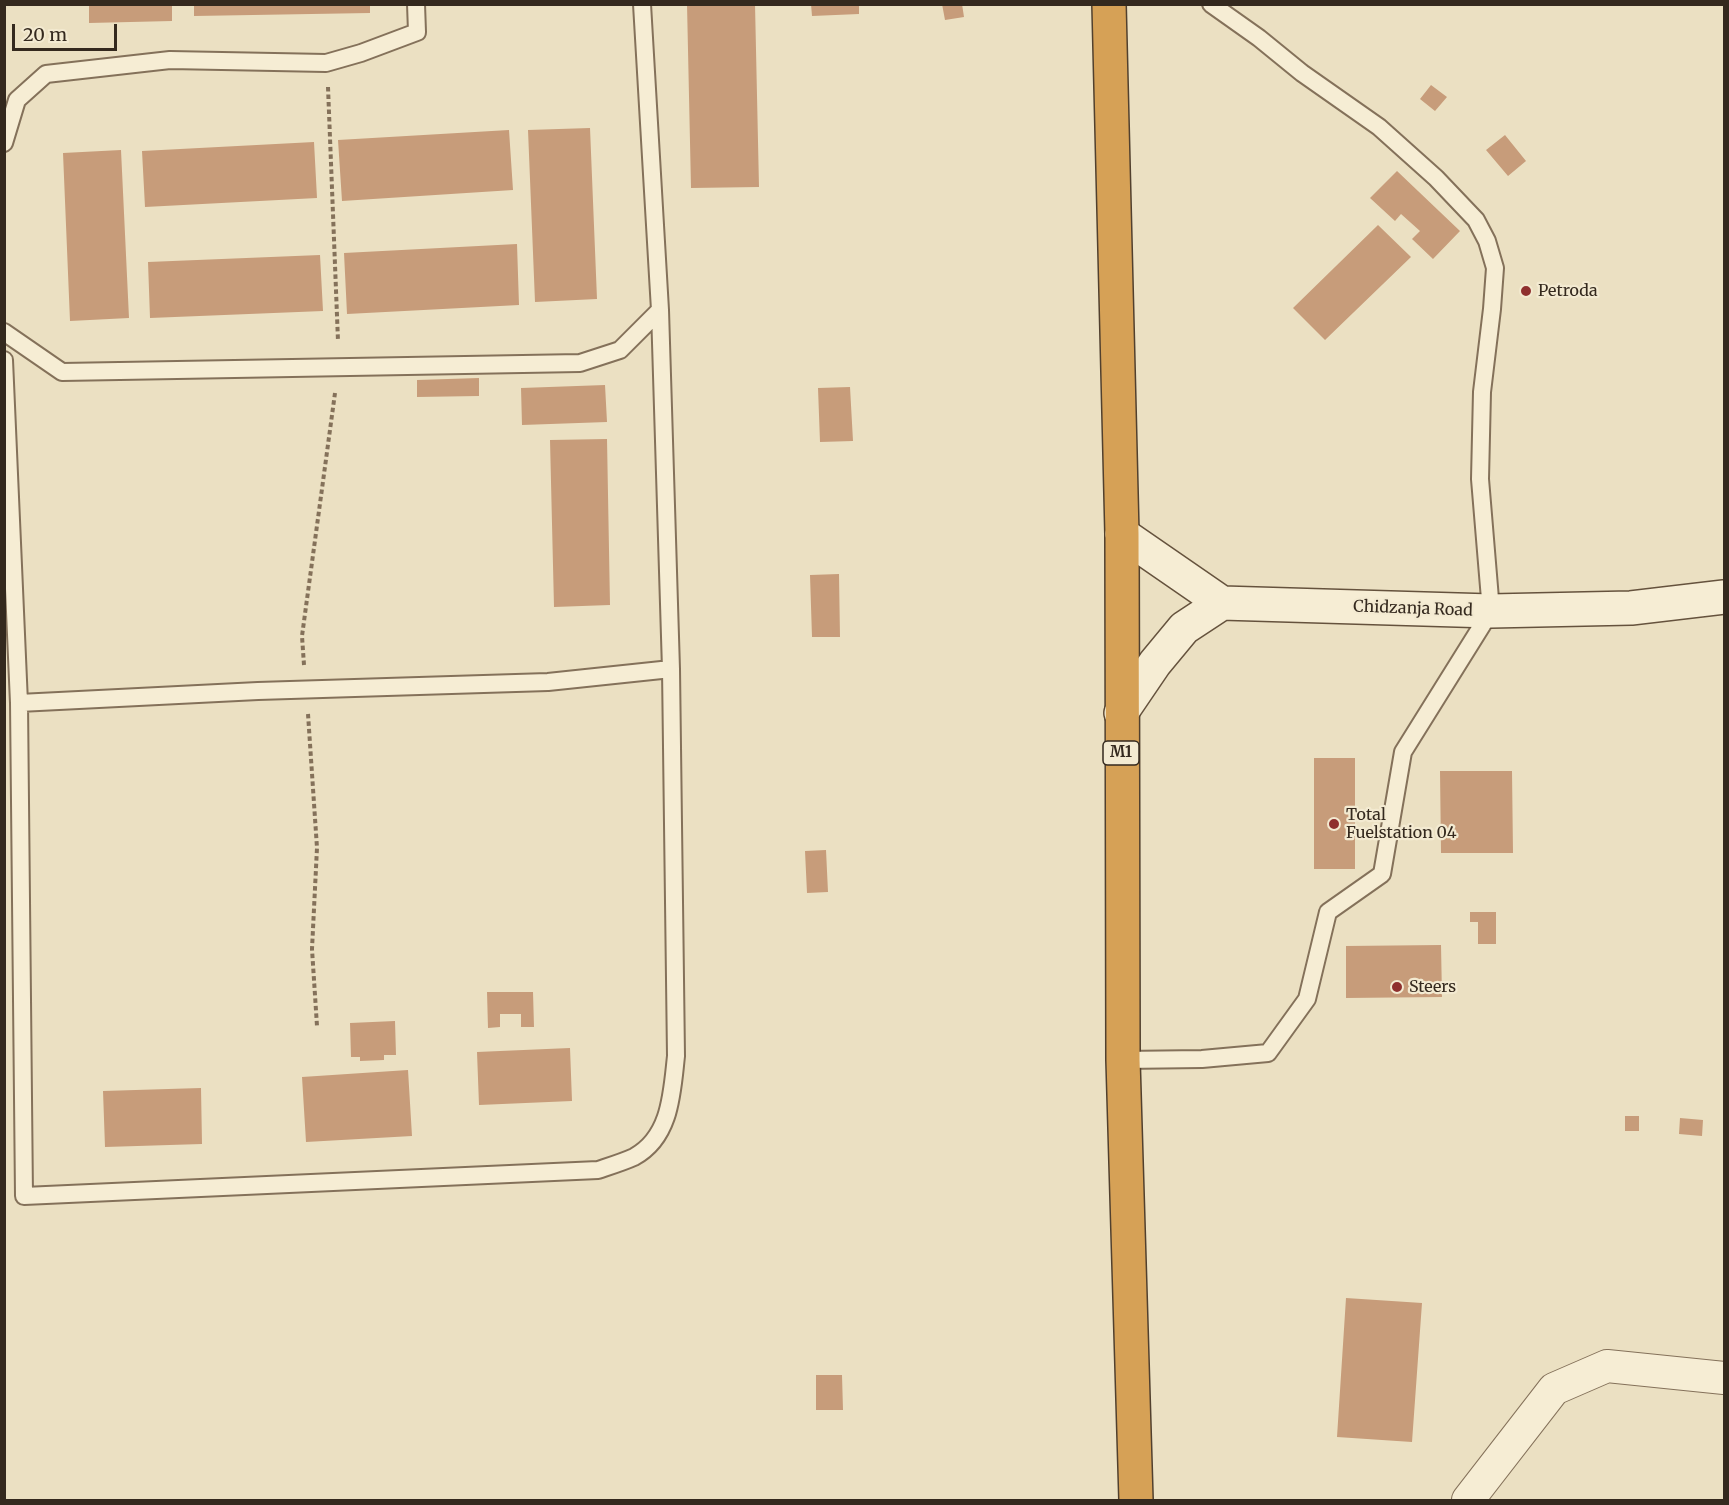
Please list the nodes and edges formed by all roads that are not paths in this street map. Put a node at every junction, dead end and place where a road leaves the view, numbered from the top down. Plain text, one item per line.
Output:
1 (416, 4) edge
2 (642, 4) edge
3 (1109, 4) edge
4 (1211, 4) edge
5 (4, 142) edge
6 (660, 310) junction
7 (4, 333) edge
8 (4, 360) edge
9 (1122, 534) junction
10 (1725, 597) edge
11 (1222, 603) junction
12 (1491, 611) junction
13 (670, 669) junction
14 (19, 703) junction
15 (1121, 713) junction
16 (1123, 1060) junction
17 (1725, 1378) edge
18 (1136, 1500) edge
19 (1468, 1500) edge

1 - 5 lane
2 - 6 lane
3 - 9 highway, M1
4 - 12 lane
6 - 7 lane
6 - 13 lane
8 - 14 lane
9 - 11 street
9 - 15 highway, M1
10 - 12 street, Chidzanja Road
11 - 12 street, Chidzanja Road
11 - 15 street
12 - 16 lane
13 - 14 lane
13 - 14 lane
15 - 16 highway, M1
16 - 18 highway, M1
17 - 19 street

